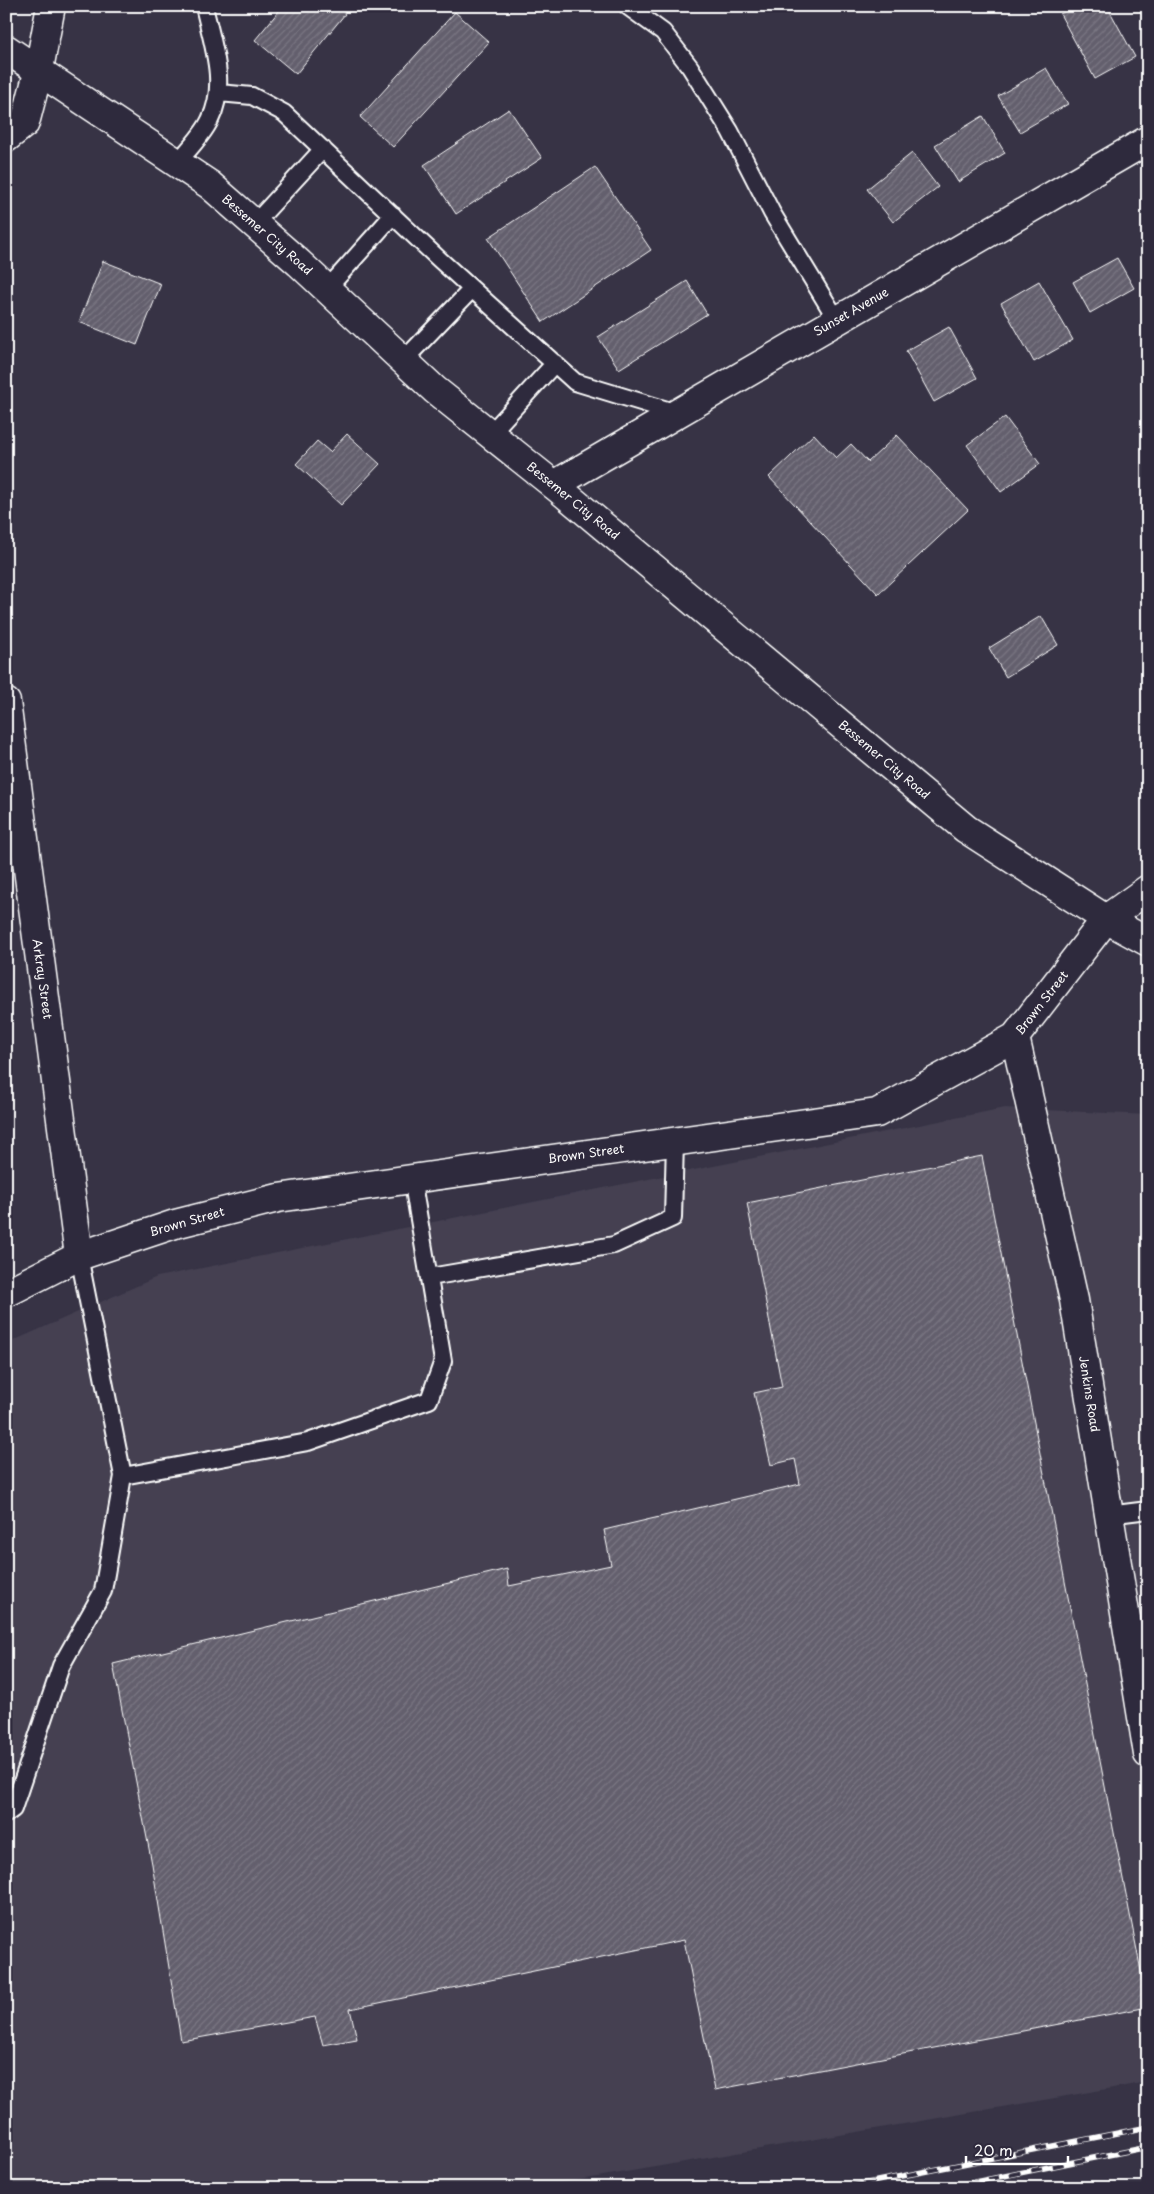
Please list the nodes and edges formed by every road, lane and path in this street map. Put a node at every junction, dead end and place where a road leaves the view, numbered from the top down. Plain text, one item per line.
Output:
1 (51, 6) edge
2 (204, 6) edge
3 (627, 6) edge
4 (6, 49) edge
5 (39, 69) junction
6 (219, 93) junction
7 (6, 138) edge
8 (1148, 140) edge
9 (323, 149) junction
10 (177, 163) junction
11 (393, 215) junction
12 (254, 224) junction
13 (327, 289) junction
14 (472, 289) junction
15 (837, 320) junction
16 (404, 360) junction
17 (555, 363) junction
18 (677, 413) junction
19 (490, 434) junction
20 (554, 485) junction
21 (6, 702) edge
22 (1148, 889) edge
23 (1106, 919) junction
24 (1148, 942) edge
25 (1015, 1037) junction
26 (675, 1141) junction
27 (412, 1178) junction
28 (79, 1256) junction
29 (430, 1276) junction
30 (6, 1293) edge
31 (123, 1476) junction
32 (1148, 1510) edge
33 (1108, 1515) junction
34 (1138, 1641) edge
35 (1144, 1711) edge
36 (1148, 1754) edge
37 (6, 1814) edge

1 - 5 street
2 - 6 lane
3 - 15 lane
4 - 5 street, Bessemer City Road
5 - 7 street
5 - 10 street, Bessemer City Road
6 - 9 lane
6 - 10 lane
8 - 15 street, Sunset Avenue
9 - 11 lane
9 - 12 lane
10 - 12 street, Bessemer City Road
11 - 13 lane
11 - 14 lane
12 - 13 street, Bessemer City Road
13 - 16 street, Bessemer City Road
14 - 16 lane
14 - 17 lane
15 - 18 street, Sunset Avenue
16 - 19 street, Bessemer City Road
17 - 18 lane
17 - 19 lane
18 - 20 street, Sunset Avenue
19 - 20 street, Bessemer City Road
20 - 23 street, Bessemer City Road
21 - 28 street, Arkray Street
22 - 23 street, Brown Street
23 - 24 street, Bessemer City Road
23 - 25 street, Brown Street
25 - 26 street, Brown Street
25 - 33 street, Jenkins Road
26 - 27 street, Brown Street
26 - 29 lane
27 - 28 street, Brown Street
27 - 29 lane
28 - 30 street, Brown Street
28 - 31 lane
29 - 31 lane
31 - 37 lane
32 - 33 lane
33 - 34 street, Jenkins Road
34 - 35 street, Jenkins Road
35 - 36 street, Jenkins Road

